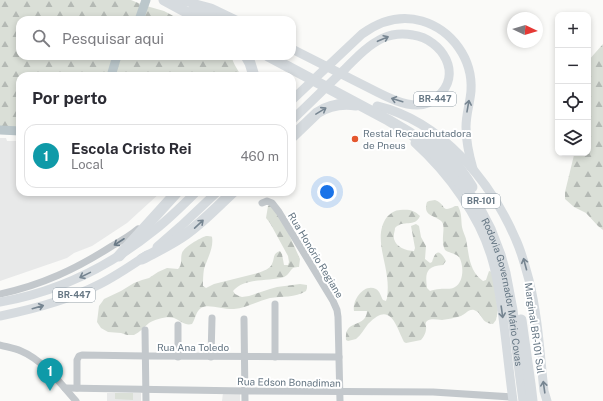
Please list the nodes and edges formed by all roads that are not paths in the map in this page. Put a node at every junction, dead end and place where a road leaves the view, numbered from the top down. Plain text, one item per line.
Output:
1 (180, 0) edge
2 (164, 1) edge
3 (193, 16) edge
4 (209, 16) edge
5 (228, 16) edge
6 (296, 51) edge
7 (248, 60) edge
8 (276, 60) edge
9 (289, 60) edge
10 (253, 72) edge
11 (340, 73) edge
12 (340, 73) edge
13 (340, 73) edge
14 (340, 73) edge
15 (296, 95) edge
16 (371, 107) junction
17 (296, 116) edge
18 (296, 132) edge
19 (474, 172) junction
20 (173, 196) edge
21 (192, 196) edge
22 (213, 196) edge
23 (229, 196) edge
24 (262, 202) dead end
25 (161, 210) junction
26 (119, 256) junction
27 (142, 258) junction
28 (0, 294) edge
29 (0, 302) edge
30 (275, 304) dead end
31 (0, 316) edge
32 (212, 318) dead end
33 (244, 319) dead end
34 (178, 325) dead end
35 (145, 330) dead end
36 (515, 339) junction
37 (539, 344) junction
38 (1, 347) edge
39 (146, 356) junction
40 (178, 357) junction
41 (212, 357) junction
42 (244, 357) junction
43 (275, 357) junction
44 (339, 357) junction
45 (542, 372) junction
46 (523, 379) junction
47 (65, 388) junction
48 (77, 388) junction
49 (146, 389) junction
50 (245, 391) junction
51 (340, 392) junction
52 (433, 392) junction
53 (513, 399) edge
54 (76, 401) edge
55 (146, 401) edge
56 (245, 401) edge
57 (340, 401) edge
58 (432, 401) edge
59 (524, 401) edge
60 (532, 401) edge
61 (537, 401) edge
62 (546, 401) edge

1 - 4 highway
1 - 5 main road
2 - 3 highway
14 -> 6 main road, BR-447
7 - 10 highway
8 - 16 highway, Rodovia Governador Mário Covas / BR-101
9 - 16 highway, Rodovia Governador Mário Covas / BR-101
17 -> 11 main road, BR-447
12 -> 13 main road, BR-447
19 -> 15 main road, BR-447
18 -> 16 highway
16 - 19 main road, Marginal BR-101 Sul
16 -> 36 highway, Rodovia Governador Mário Covas / BR-101
16 - 36 highway, Rodovia Governador Mário Covas / BR-101
37 -> 19 main road, Marginal BR-101 Sul
20 - 25 highway
21 - 26 main road, BR-447
22 - 27 main road, BR-447
27 -> 23 highway
24 - 44 street, Rua Honório Regiane
25 - 26 highway
25 -> 28 street
26 -> 29 main road, BR-447
31 -> 27 main road, BR-447
30 - 43 street
32 - 41 street
33 - 42 street
34 - 40 street
35 - 39 street
36 - 37 main road
36 - 46 highway, Rodovia Governador Mário Covas / BR-101
37 - 45 main road, Marginal BR-101 Sul
38 - 47 street
39 - 40 street, Rua Ana Toledo
39 - 48 street, Rua Ana Toledo
39 - 49 street
40 - 41 street, Rua Ana Toledo
41 - 42 street, Rua Ana Toledo
42 - 43 street, Rua Ana Toledo
42 - 50 street
43 - 44 street, Rua Ana Toledo
44 - 51 street, Rua Honório Regiane
45 - 46 main road
62 -> 45 main road, Marginal BR-101 Sul
46 - 53 main road
46 - 59 highway, Rodovia Governador Mário Covas / BR-101
46 - 60 highway, Rodovia Governador Mário Covas / BR-101
46 - 61 main road
47 - 48 street, Rua Edson Bonadiman
47 - 54 street
48 - 49 street, Rua Edson Bonadiman
49 - 50 street, Rua Edson Bonadiman
49 - 55 street
50 - 51 street, Rua Edson Bonadiman
50 - 56 street
51 - 52 street, Rua Edson Bonadiman
51 - 57 street, Rua Honório Regiane
52 - 53 street, Rua Edson Bonadiman
52 - 58 street

